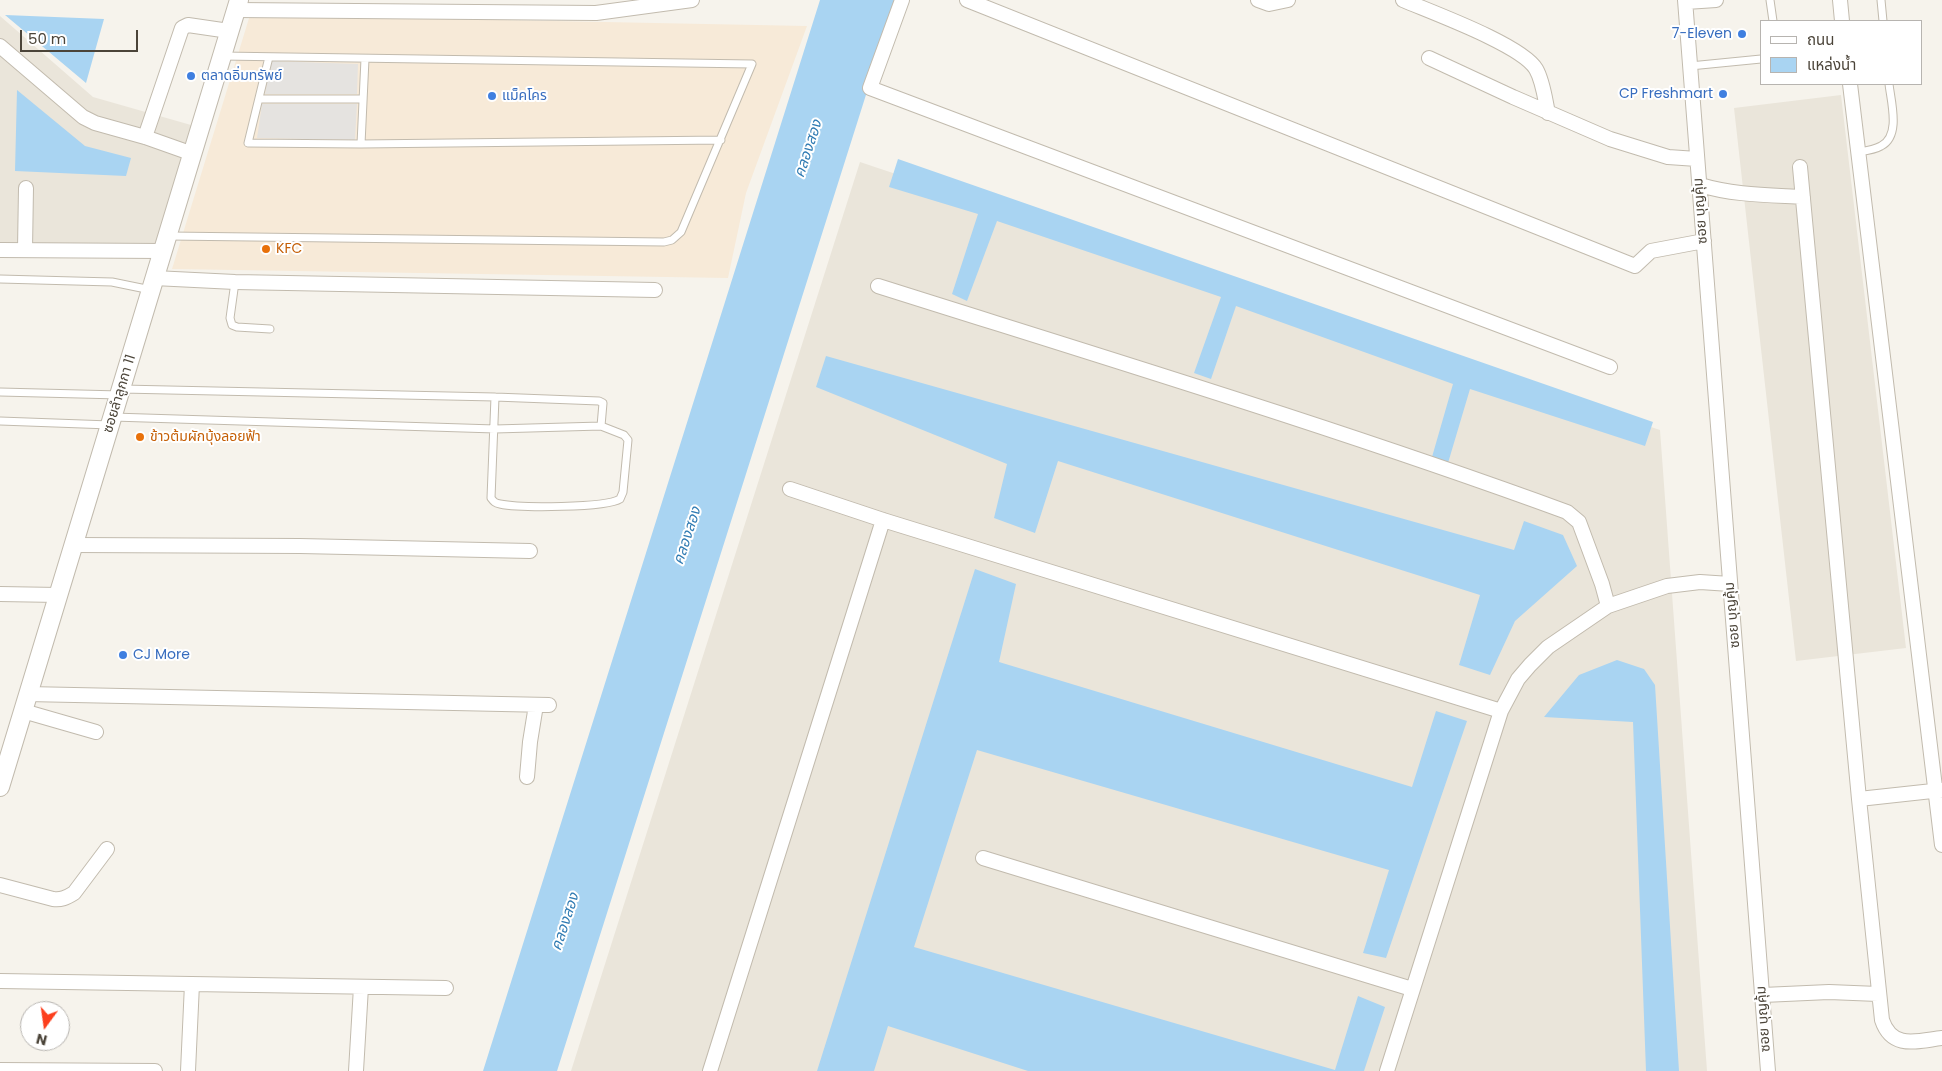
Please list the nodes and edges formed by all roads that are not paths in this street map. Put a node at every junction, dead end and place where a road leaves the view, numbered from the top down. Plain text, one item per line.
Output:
1 (692, 0) edge
2 (902, 0) edge
3 (967, 0) edge
4 (1258, 0) edge
5 (1288, 0) edge
6 (1403, 0) edge
7 (1716, 0) edge
8 (1770, 0) edge
9 (1840, 0) edge
10 (1880, 0) edge
11 (1685, 1) edge
12 (237, 5) edge
13 (366, 6) edge
14 (456, 6) edge
15 (553, 6) edge
16 (1773, 20) edge
17 (1842, 20) edge
18 (1883, 20) edge
19 (229, 31) junction
20 (0, 46) edge
21 (221, 56) junction
22 (269, 57) junction
23 (1429, 58) dead end
24 (365, 59) junction
25 (1760, 59) edge
26 (1690, 66) junction
27 (1850, 85) edge
28 (1889, 85) edge
29 (259, 99) junction
30 (363, 99) junction
31 (1548, 113) junction
32 (145, 137) junction
33 (721, 140) junction
34 (361, 144) junction
35 (1858, 152) junction
36 (193, 154) junction
37 (1697, 159) junction
38 (1800, 167) dead end
39 (1700, 185) junction
40 (26, 188) dead end
41 (1803, 197) junction
42 (1704, 241) junction
43 (165, 244) junction
44 (0, 250) edge
45 (25, 250) junction
46 (0, 279) edge
47 (235, 282) junction
48 (152, 284) junction
49 (878, 286) dead end
50 (655, 290) dead end
51 (270, 329) dead end
52 (1610, 367) dead end
53 (0, 392) edge
54 (121, 392) junction
55 (495, 397) junction
56 (0, 421) edge
57 (111, 421) junction
58 (601, 426) junction
59 (495, 429) junction
60 (790, 490) dead end
61 (883, 520) junction
62 (75, 545) junction
63 (530, 551) dead end
64 (1730, 584) junction
65 (0, 594) edge
66 (58, 595) junction
67 (1608, 606) junction
68 (25, 702) junction
69 (1501, 711) junction
70 (96, 732) dead end
71 (527, 777) dead end
72 (0, 787) edge
73 (1939, 790) edge
74 (1859, 799) junction
75 (1942, 845) edge
76 (107, 849) dead end
77 (983, 858) dead end
78 (0, 884) edge
79 (0, 981) edge
80 (192, 984) junction
81 (361, 986) junction
82 (446, 988) dead end
83 (1412, 989) junction
84 (1878, 994) junction
85 (1763, 995) junction
86 (1942, 1038) edge
87 (0, 1070) edge
88 (155, 1071) edge
89 (188, 1071) edge
90 (356, 1071) edge
91 (710, 1071) edge
92 (1387, 1071) edge
93 (1768, 1071) edge

1 - 15 street
2 - 52 street
3 - 42 street
4 - 5 street
6 - 31 street
7 - 11 street
8 - 16 lane
9 - 17 street
10 - 18 lane
11 - 26 street, ซอย บุญคุ้ม
12 - 13 street
12 - 19 street, ซอยลำลูกกา 11
13 - 14 street
14 - 15 street
19 - 21 street, ซอยลำลูกกา 11
19 - 32 street
20 - 32 street
21 - 22 lane
21 - 36 street, ซอยลำลูกกา 11
22 - 24 lane
22 - 29 lane
23 - 31 street
24 - 30 lane
24 - 33 lane
25 - 26 lane
26 - 37 street, ซอย บุญคุ้ม
27 - 35 street
28 - 35 lane
29 - 30 lane
29 - 34 lane
30 - 34 lane
31 - 37 street
32 - 36 street
33 - 34 lane
33 - 43 lane
35 - 73 street
36 - 43 street, ซอยลำลูกกา 11
37 - 39 street, ซอย บุญคุ้ม
38 - 41 street
39 - 41 street
39 - 42 street, ซอย บุญคุ้ม
40 - 45 street
41 - 74 street
42 - 64 street, ซอย บุญคุ้ม
43 - 45 street
43 - 48 street, ซอยลำลูกกา 11
44 - 45 street
46 - 48 lane
47 - 48 street
47 - 50 street
47 - 51 lane
48 - 54 street, ซอยลำลูกกา 11
49 - 67 street
53 - 54 lane
54 - 55 lane
54 - 57 street, ซอยลำลูกกา 11
55 - 58 lane
55 - 59 lane
56 - 57 lane
57 - 59 lane
57 - 62 street, ซอยลำลูกกา 11
58 - 59 lane
58 - 59 lane
60 - 61 street
61 - 69 street
61 - 91 street
62 - 63 street
62 - 66 street, ซอยลำลูกกา 11
64 - 67 street
64 - 85 street, ซอย บุญคุ้ม
65 - 66 street
66 - 68 street, ซอยลำลูกกา 11
67 - 69 street
68 - 70 street
68 - 71 street
68 - 72 street, ซอยลำลูกกา 11
69 - 83 street
73 - 74 street
73 - 75 street
74 - 84 street
76 - 78 street
77 - 83 street
79 - 80 street
80 - 81 street
80 - 89 street
81 - 82 street
81 - 90 street
83 - 92 street
84 - 85 street
84 - 86 street
85 - 93 street, ซอย บุญคุ้ม
87 - 88 street

